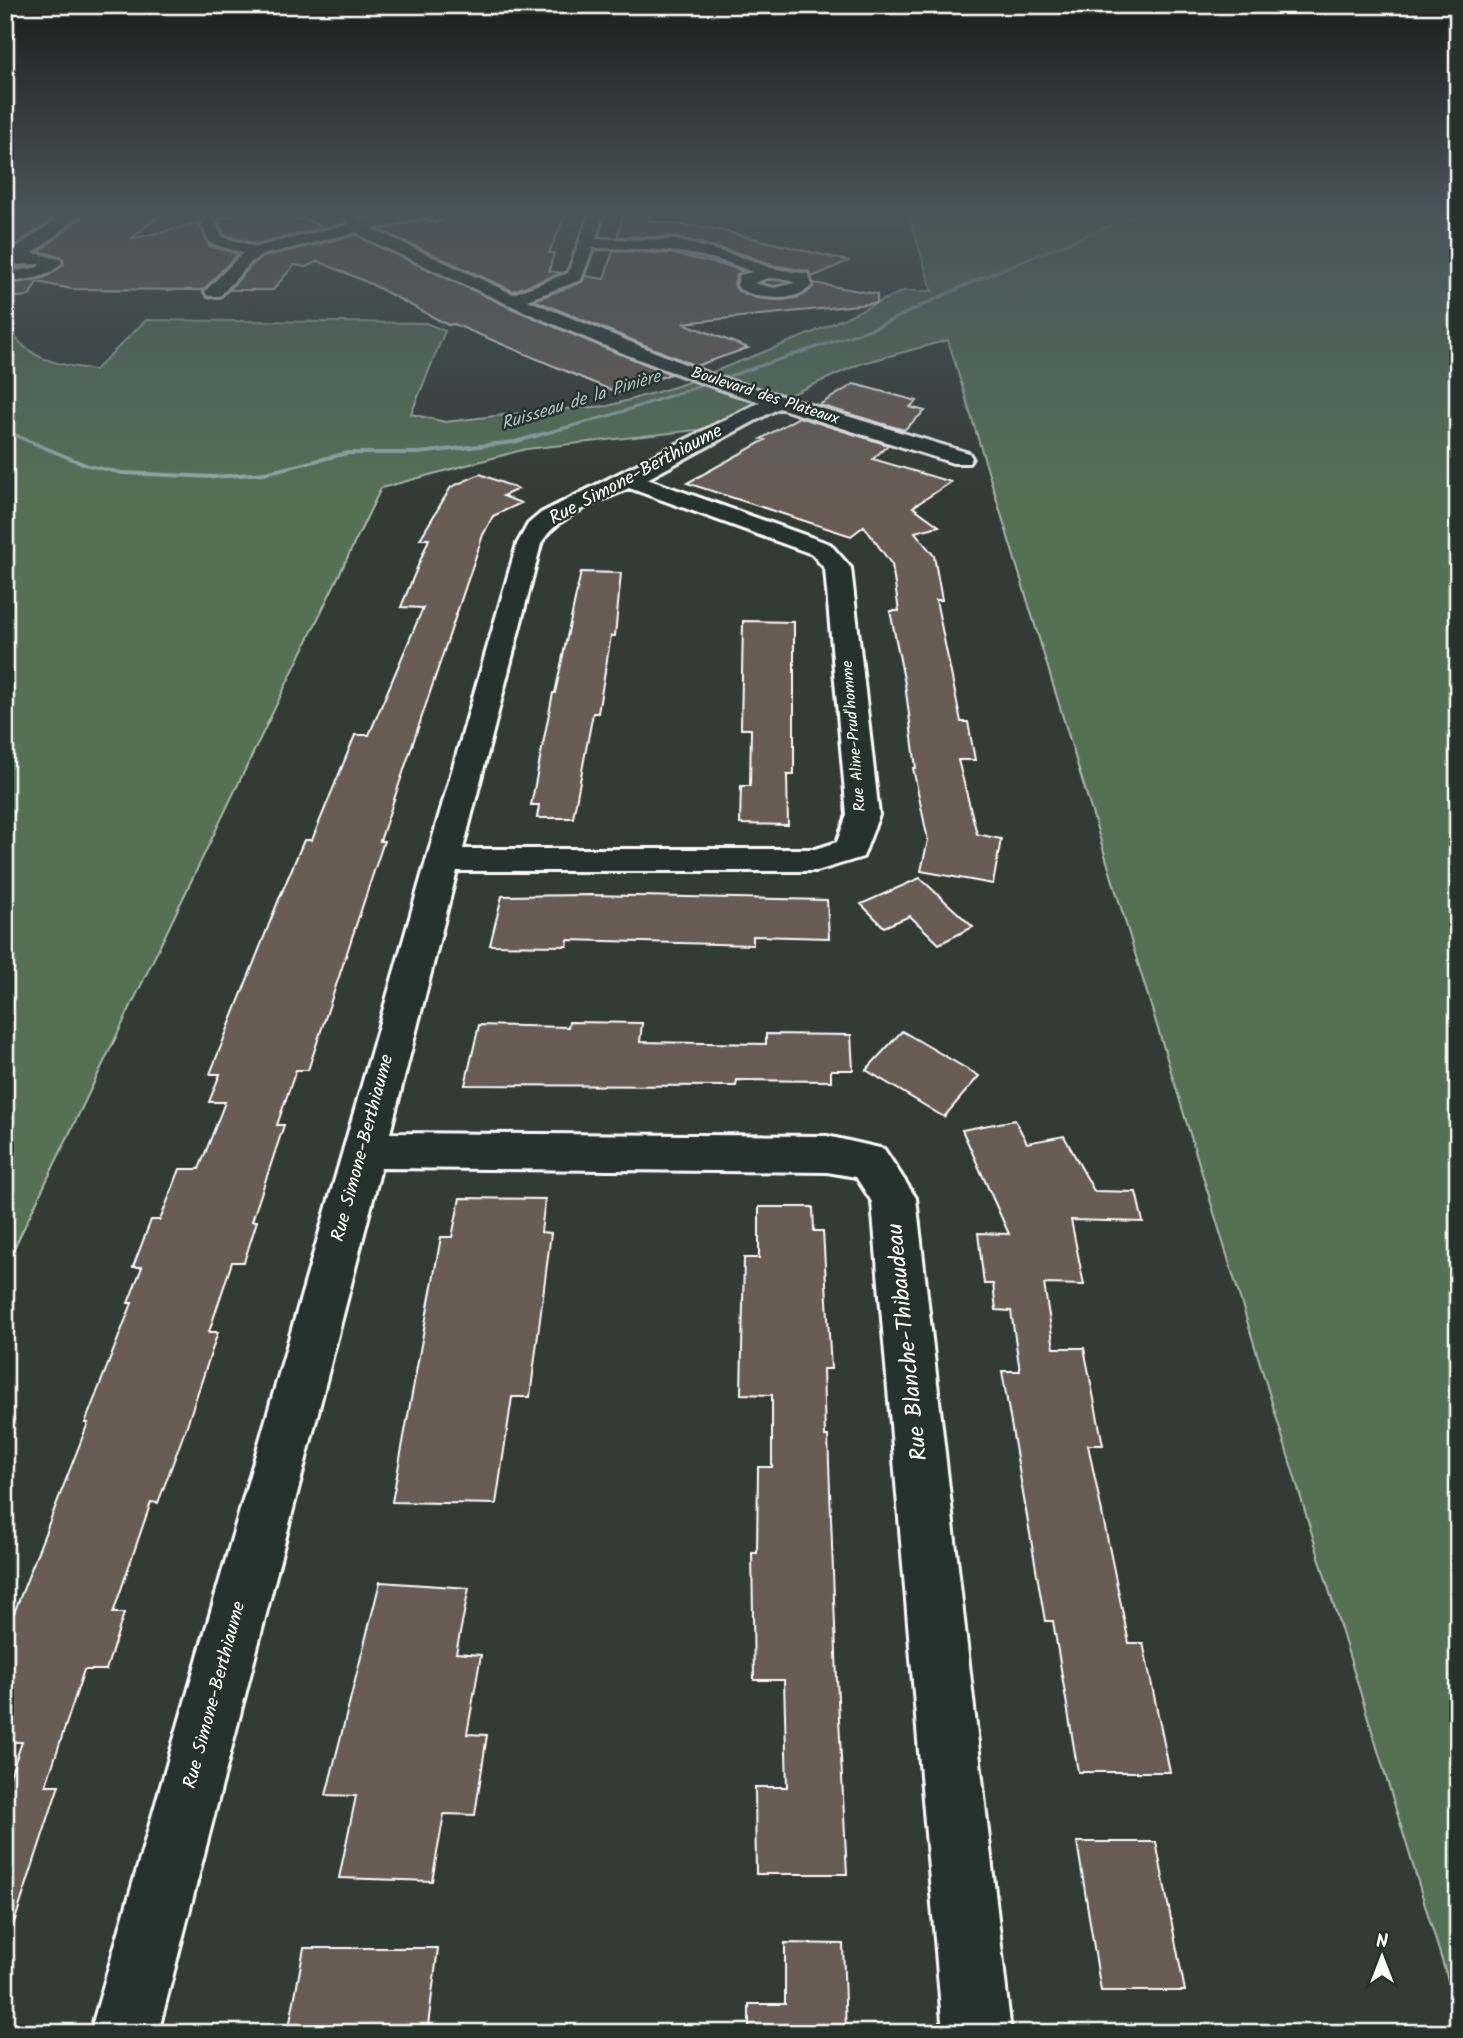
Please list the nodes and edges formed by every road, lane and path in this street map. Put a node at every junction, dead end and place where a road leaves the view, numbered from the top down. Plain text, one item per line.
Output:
1 (529, 307) edge
2 (778, 401) junction
3 (961, 458) dead end
4 (628, 480) junction
5 (442, 860) junction
6 (363, 1150) junction
7 (124, 2033) edge
8 (977, 2033) edge

1 - 2 street, Boulevard des Plateaux
2 - 3 street, Boulevard des Plateaux
2 - 4 street, Rue Simone-Berthiaume
4 - 5 street, Rue Simone-Berthiaume
4 - 5 street, Rue Aline-Prud'homme
5 - 6 street, Rue Simone-Berthiaume
6 - 7 street, Rue Simone-Berthiaume
6 - 8 street, Rue Blanche-Thibaudeau

